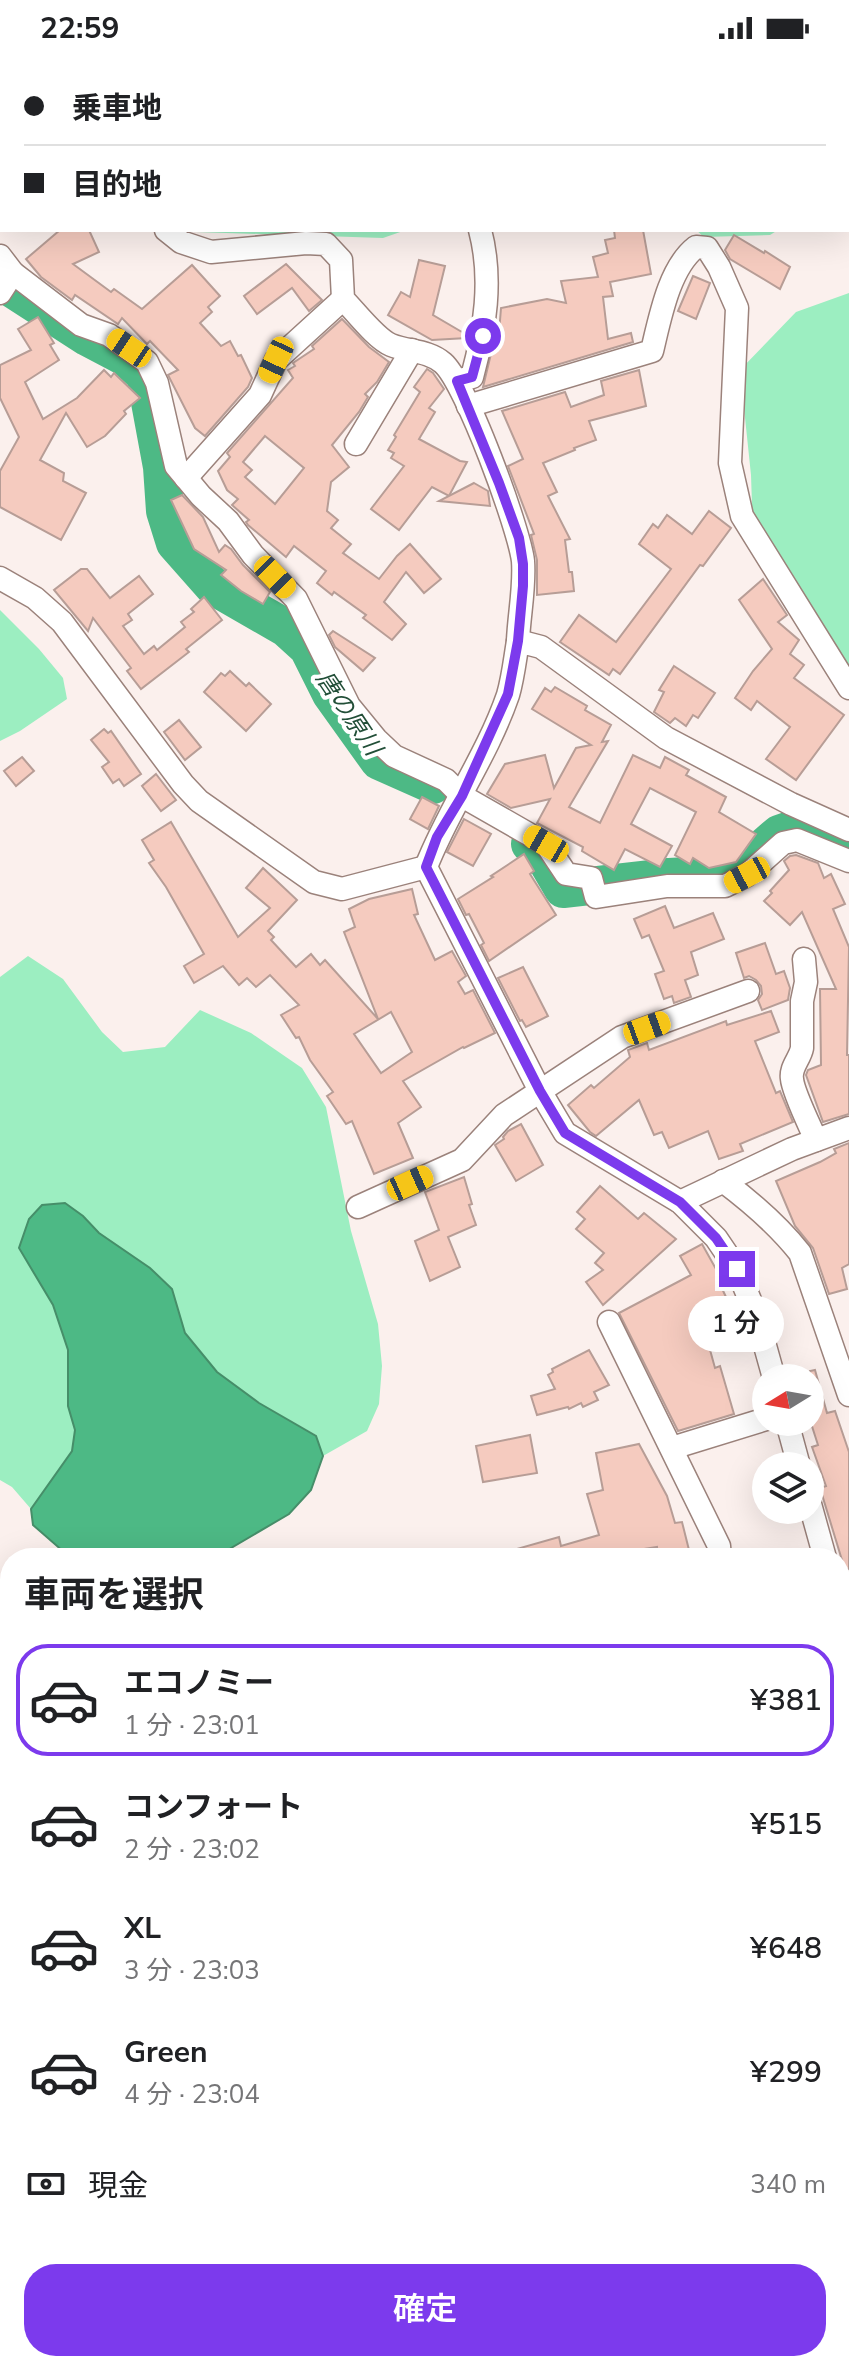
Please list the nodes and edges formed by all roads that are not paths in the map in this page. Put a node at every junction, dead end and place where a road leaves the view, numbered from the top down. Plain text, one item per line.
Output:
1 (168, 232) edge
2 (480, 232) edge
3 (7, 264) edge
4 (0, 293) edge
5 (343, 299) junction
6 (412, 350) junction
7 (457, 381) junction
8 (468, 406) junction
9 (356, 444) dead end
10 (186, 478) junction
11 (0, 578) edge
12 (518, 641) junction
13 (849, 688) edge
14 (456, 805) junction
15 (849, 830) edge
16 (849, 861) edge
17 (426, 867) junction
18 (804, 959) dead end
19 (748, 991) dead end
20 (540, 1091) junction
21 (849, 1128) edge
22 (816, 1140) junction
23 (723, 1181) junction
24 (680, 1202) junction
25 (358, 1207) dead end
26 (609, 1322) dead end
27 (770, 1364) edge
28 (849, 1395) edge
29 (752, 1423) edge
30 (672, 1448) junction
31 (816, 1524) edge
32 (719, 1548) edge
33 (822, 1548) edge

1 - 5 street
2 - 7 street
3 - 4 street
3 - 10 street
5 - 6 street
5 - 10 street
6 - 7 street
6 - 9 street
7 - 8 street
8 - 12 street
8 - 13 street
10 - 14 street
11 - 17 street
12 - 14 street
12 - 15 street
14 - 16 street
14 - 17 street
17 - 20 street
18 - 22 street
19 - 20 street
20 - 24 street
20 - 25 street
21 - 22 street
22 - 23 street
23 - 24 street
23 - 28 street
24 - 27 street
26 - 30 street
29 - 30 street
30 - 32 street
31 - 33 street

